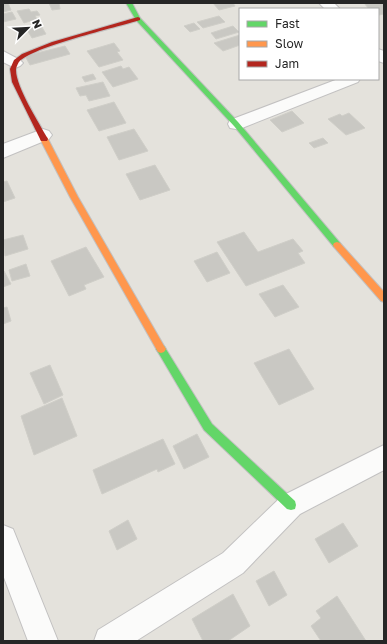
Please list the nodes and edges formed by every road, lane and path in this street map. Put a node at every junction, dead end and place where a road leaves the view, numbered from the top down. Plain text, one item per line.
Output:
1 (129, 3) edge
2 (138, 19) junction
3 (9, 59) edge
4 (349, 80) edge
5 (236, 124) junction
6 (43, 135) junction
7 (3, 152) edge
8 (384, 298) edge
9 (384, 456) edge
10 (292, 505) junction
11 (3, 539) edge
12 (43, 641) edge
13 (109, 641) edge

1 - 2 street
2 - 3 street
2 - 5 street
3 - 6 street
4 - 5 street
5 - 8 street
6 - 7 street
6 - 10 street
9 - 10 street
10 - 13 street
11 - 12 street

